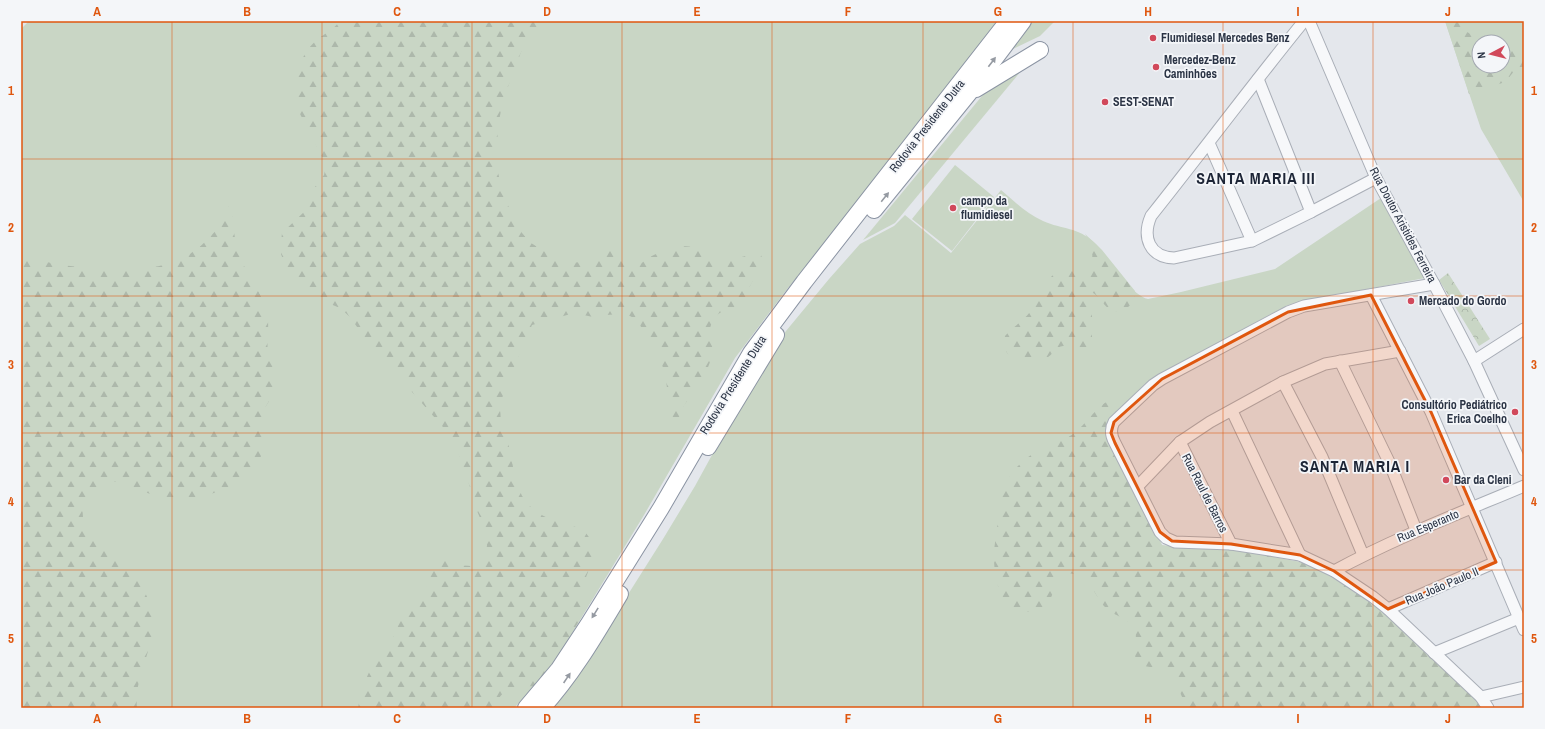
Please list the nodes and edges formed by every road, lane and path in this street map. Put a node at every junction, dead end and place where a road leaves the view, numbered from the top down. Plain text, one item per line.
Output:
1 (1008, 21) edge
2 (1023, 21) edge
3 (1304, 21) edge
4 (1309, 21) edge
5 (1040, 50) dead end
6 (1258, 79) junction
7 (969, 93) junction
8 (1210, 143) junction
9 (1376, 178) junction
10 (1311, 212) junction
11 (1252, 241) junction
12 (1434, 284) junction
13 (1371, 295) junction
14 (1524, 329) edge
15 (1400, 351) junction
16 (1340, 361) junction
17 (1474, 361) junction
18 (1283, 382) junction
19 (1232, 411) junction
20 (1180, 442) junction
21 (1524, 470) edge
22 (1138, 486) junction
23 (1524, 486) edge
24 (1472, 508) junction
25 (1416, 530) junction
26 (1231, 544) junction
27 (1363, 555) junction
28 (1300, 556) junction
29 (1496, 562) junction
30 (1334, 571) junction
31 (1388, 610) junction
32 (1519, 618) junction
33 (1524, 630) edge
34 (1434, 653) junction
35 (1524, 687) edge
36 (1481, 697) junction
37 (526, 708) edge
38 (542, 708) edge
39 (1488, 708) edge

1 -> 37 highway, Rodovia Presidente Dutra
7 -> 2 highway, Rodovia Presidente Dutra
3 - 6 street
4 - 9 street, Rua Doutor Aristides Ferreira
5 - 7 highway
6 - 8 street
6 - 10 street
38 -> 7 highway, Rodovia Presidente Dutra
8 - 11 street
8 - 11 street
9 - 10 street
9 - 12 street, Rua Doutor Aristides Ferreira
10 - 11 street
12 - 13 street
12 - 17 street, Rua Doutor Aristides Ferreira
13 - 15 street
13 - 22 street
14 - 17 street
15 - 16 street
15 - 24 street
16 - 18 street
16 - 25 street
17 - 21 street, Rua Doutor Aristides Ferreira
18 - 19 street
18 - 27 street
19 - 20 street
19 - 28 street
20 - 22 street
20 - 26 street, Rua Raul de Barros
22 - 26 street
23 - 24 street, Rua Esperanto
24 - 25 street, Rua Esperanto
24 - 29 street
25 - 27 street, Rua Esperanto
26 - 28 street
27 - 30 street, Rua Esperanto
28 - 30 street
29 - 31 street, Rua João Paulo II
29 - 32 street
30 - 31 street
31 - 34 street
32 - 33 street
32 - 34 street
34 - 36 street
35 - 36 street
36 - 39 street

